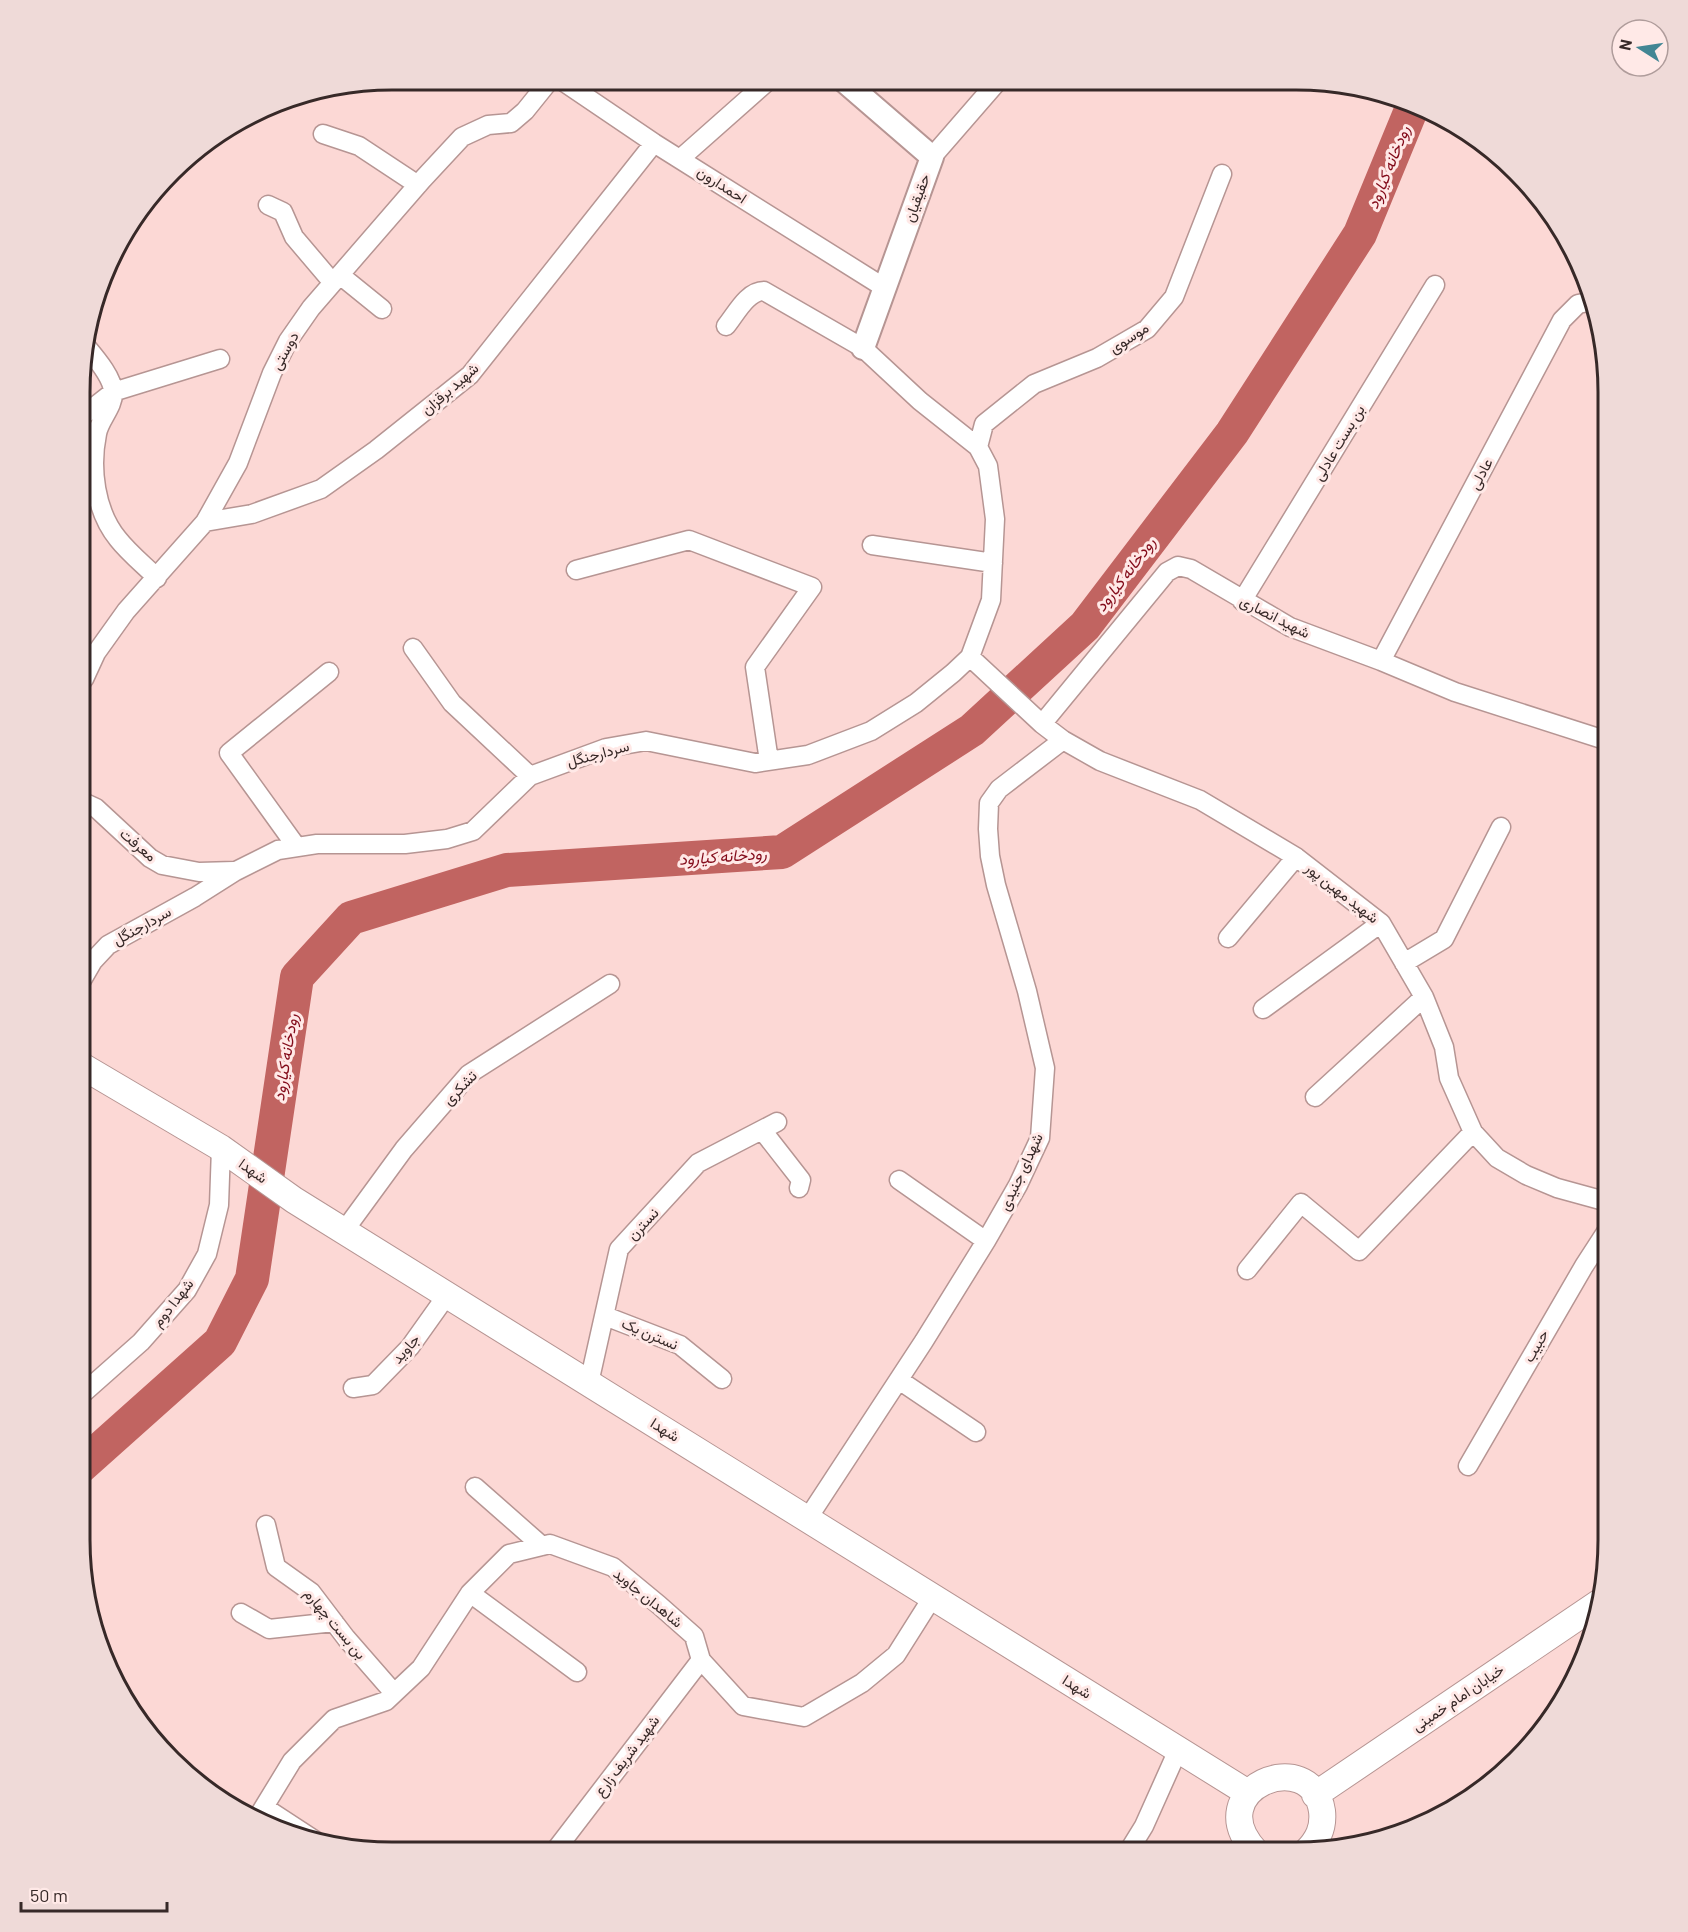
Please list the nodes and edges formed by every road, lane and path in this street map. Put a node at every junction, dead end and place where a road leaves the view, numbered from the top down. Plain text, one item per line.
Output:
1 (542, 90) edge
2 (576, 90) edge
3 (758, 90) edge
4 (854, 90) edge
5 (990, 90) edge
6 (323, 134) dead end
7 (654, 143) junction
8 (932, 157) junction
9 (681, 158) junction
10 (1222, 174) dead end
11 (418, 185) junction
12 (267, 205) dead end
13 (337, 279) junction
14 (1435, 285) dead end
15 (885, 288) junction
16 (1584, 303) edge
17 (382, 309) dead end
18 (726, 326) dead end
19 (863, 348) junction
20 (93, 354) edge
21 (220, 359) dead end
22 (113, 392) junction
23 (90, 410) edge
24 (978, 447) junction
25 (205, 522) junction
26 (872, 545) dead end
27 (993, 563) junction
28 (576, 570) dead end
29 (157, 578) junction
30 (1242, 601) junction
31 (413, 648) dead end
32 (970, 657) junction
33 (1381, 661) junction
34 (90, 666) edge
35 (329, 672) dead end
36 (1036, 719) junction
37 (1598, 738) edge
38 (1063, 740) junction
39 (769, 761) junction
40 (530, 776) junction
41 (90, 805) edge
42 (1501, 827) dead end
43 (296, 846) junction
44 (1296, 857) junction
45 (236, 871) junction
46 (1381, 923) junction
47 (1228, 938) dead end
48 (1404, 963) junction
49 (90, 966) edge
50 (610, 984) dead end
51 (1424, 997) junction
52 (1263, 1010) dead end
53 (90, 1077) edge
54 (1315, 1097) dead end
55 (1473, 1131) junction
56 (221, 1148) junction
57 (899, 1180) dead end
58 (799, 1188) dead end
59 (1598, 1199) edge
60 (344, 1231) junction
61 (986, 1241) junction
62 (1598, 1245) edge
63 (1247, 1270) dead end
64 (447, 1295) junction
65 (605, 1316) junction
66 (722, 1379) dead end
67 (899, 1380) junction
68 (589, 1383) junction
69 (90, 1386) edge
70 (353, 1388) dead end
71 (976, 1432) dead end
72 (1468, 1466) dead end
73 (475, 1486) dead end
74 (808, 1518) junction
75 (266, 1525) dead end
76 (542, 1546) junction
77 (470, 1593) junction
78 (932, 1598) junction
79 (1590, 1609) edge
80 (241, 1613) dead end
81 (334, 1622) junction
82 (701, 1660) junction
83 (577, 1672) dead end
84 (394, 1693) junction
85 (1178, 1749) junction
86 (1248, 1793) junction
87 (1316, 1795) junction
88 (261, 1812) edge
89 (1315, 1841) edge
90 (562, 1842) edge
91 (1134, 1842) edge
92 (1247, 1842) edge

1 - 11 street, دوستی
2 - 7 street, احمدارون
3 - 9 street
4 - 8 street, حقیقیان
5 - 8 street
6 - 11 street
7 - 9 street, احمدارون
7 - 25 street, شهید برقزان
8 - 15 street, حقیقیان
9 - 15 street, احمدارون
10 - 24 street, موسوی
11 - 13 street, دوستی
12 - 13 street
13 - 17 street
13 - 25 street, دوستی
14 - 30 street, بن بست عادلی
15 - 19 street, حقیقیان
16 - 33 street, عادلی
18 - 19 street
19 - 24 street
20 - 22 street
21 - 22 street
22 - 23 street
22 - 29 street
24 - 27 street, سردارجنگل
25 - 29 street, دوستی
26 - 27 street
27 - 32 street, سردارجنگل
28 - 39 street
29 - 34 street, دوستی
30 - 33 street, شهید انصاری
30 - 36 street, شهید انصاری
31 - 40 street
32 - 36 street, شهید مهین پور
32 - 39 street, سردارجنگل
33 - 37 street, شهید انصاری
35 - 43 street
36 - 38 street, شهید مهین پور
38 - 44 street, شهید مهین پور
38 - 61 street, شهدای جنیدی
39 - 40 street, سردارجنگل
40 - 43 street, سردارجنگل
41 - 45 street, معرفت
42 - 48 street
43 - 45 street, سردارجنگل
44 - 46 street, شهید مهین پور
44 - 47 street
45 - 49 street, سردارجنگل
46 - 48 street, شهید مهین پور
46 - 52 street
48 - 51 street, شهید مهین پور
50 - 60 street, تشکری
51 - 54 street
51 - 55 street, شهید مهین پور
53 - 56 main road, شهدا
55 - 59 street, شهید مهین پور
55 - 63 street
56 - 60 main road, شهدا
56 - 69 street, شهدا دوم
57 - 61 street
58 - 65 street, نسترن
60 - 64 main road, شهدا
61 - 67 street, شهدای جنیدی
62 - 72 street, حبیب
64 - 68 main road, شهدا
64 - 70 street, جاوید
65 - 66 street, نسترن یک
65 - 68 street, نسترن
67 - 71 street
67 - 74 street, شهدای جنیدی
68 - 74 main road, شهدا
73 - 76 street
74 - 78 main road, شهدا
75 - 81 street, بن بست چهارم
76 - 77 street, شاهدان جاوید
76 - 82 street, شاهدان جاوید
77 - 83 street
77 - 84 street, شاهدان جاوید
78 - 82 street, شاهدان جاوید
78 - 85 main road, شهدا
79 - 87 main road, خیابان امام خمینی
80 - 81 street
81 - 84 street, بن بست چهارم
82 - 90 street, شهید شریف زارع
84 - 88 street, شاهدان جاوید
85 - 86 main road, شهدا
85 - 91 street
86 - 87 main road
86 - 92 main road
87 - 89 main road

